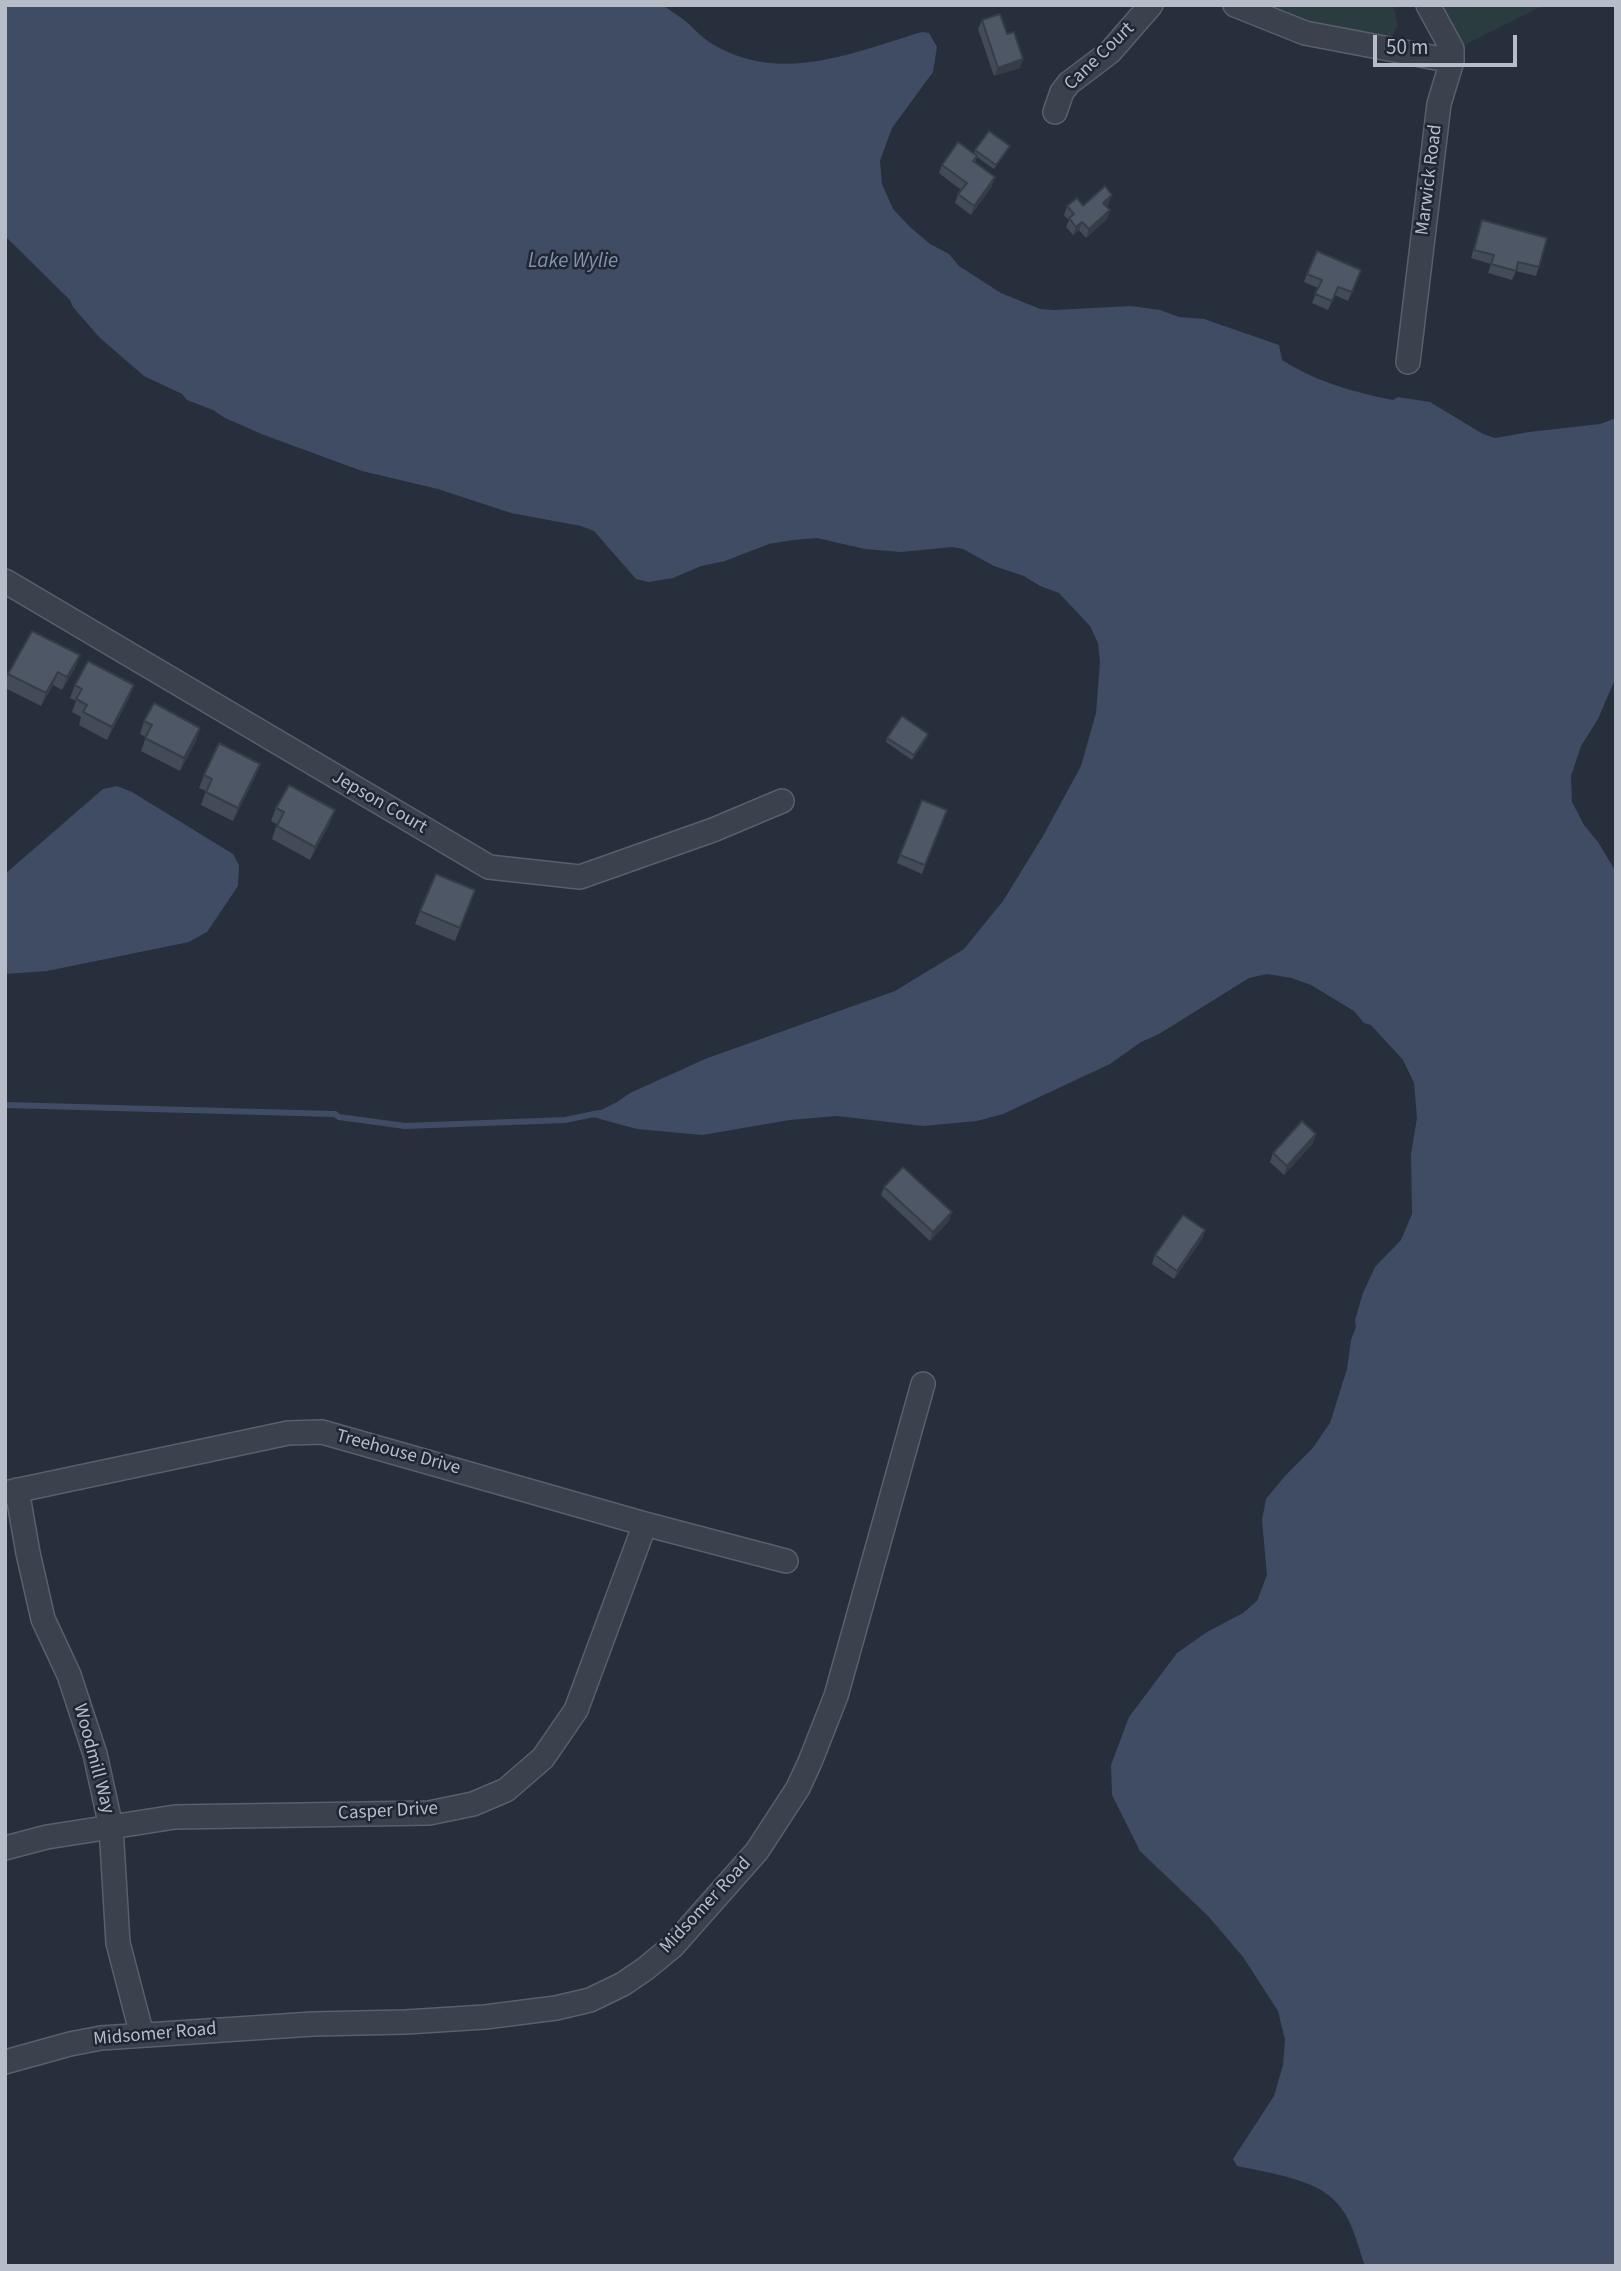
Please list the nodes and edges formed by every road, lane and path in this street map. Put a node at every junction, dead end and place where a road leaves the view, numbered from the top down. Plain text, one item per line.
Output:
1 (1151, 5) edge
2 (1235, 5) edge
3 (1428, 5) edge
4 (1452, 61) junction
5 (1055, 112) dead end
6 (1408, 362) dead end
7 (7, 586) edge
8 (782, 801) dead end
9 (923, 1384) dead end
10 (11, 1492) edge
11 (645, 1524) junction
12 (786, 1561) dead end
13 (111, 1827) junction
14 (5, 1847) edge
15 (142, 2035) junction
16 (5, 2062) edge

1 - 5 street, Cane Court
2 - 4 street
3 - 4 street
4 - 6 street, Marwick Road
7 - 8 street, Jepson Court
9 - 15 street, Midsomer Road
10 - 11 street, Treehouse Drive
10 - 13 street, Woodmill Way
11 - 12 street, Treehouse Drive
11 - 13 street, Casper Drive
13 - 14 street, Casper Drive
13 - 15 street, Woodmill Way
15 - 16 street, Midsomer Road

